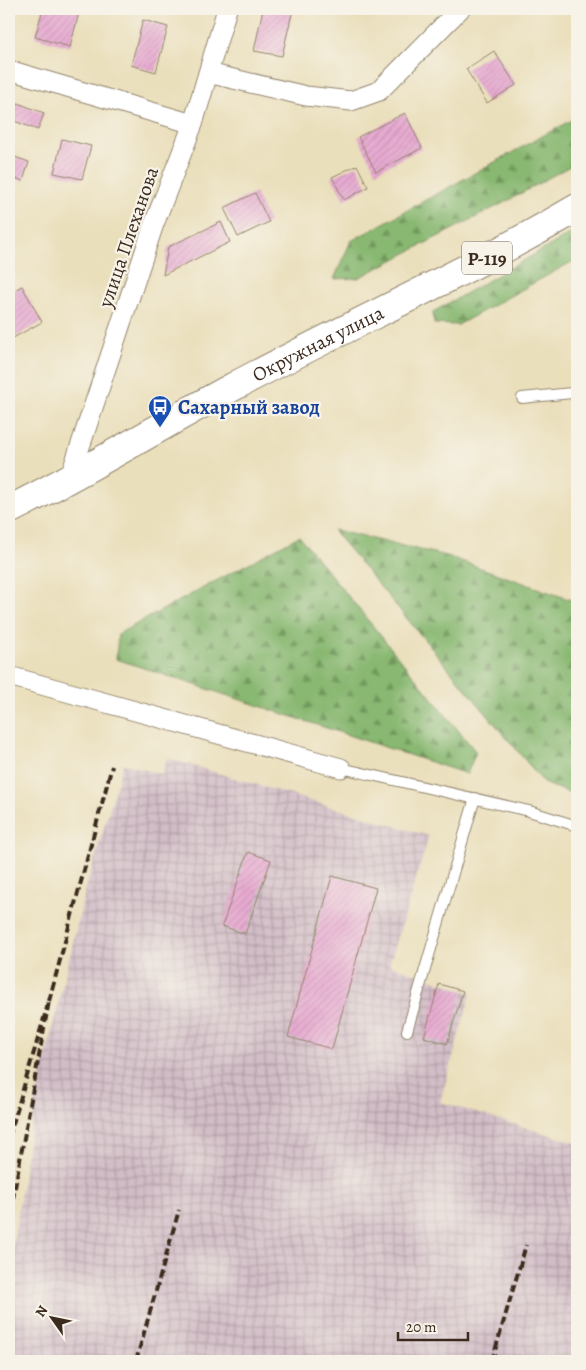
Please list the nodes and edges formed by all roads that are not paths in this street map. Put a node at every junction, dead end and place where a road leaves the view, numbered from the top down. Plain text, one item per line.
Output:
1 (227, 9) edge
2 (460, 9) edge
3 (9, 70) edge
4 (208, 72) junction
5 (193, 124) junction
6 (577, 208) edge
7 (577, 391) edge
8 (522, 398) dead end
9 (68, 480) junction
10 (9, 510) edge
11 (9, 676) edge
12 (341, 768) joint
13 (475, 798) junction
14 (577, 826) edge
15 (407, 1031) dead end

1 - 4 street, улица Плеханова
2 - 4 street
3 - 5 street
4 - 5 street, улица Плеханова
5 - 9 street, улица Плеханова
6 - 9 highway, Окружная улица / Р-119
7 - 8 lane
9 - 10 highway, Окружная улица / Р-119
11 - 12 street
12 - 13 lane
13 - 14 lane
13 - 15 lane

